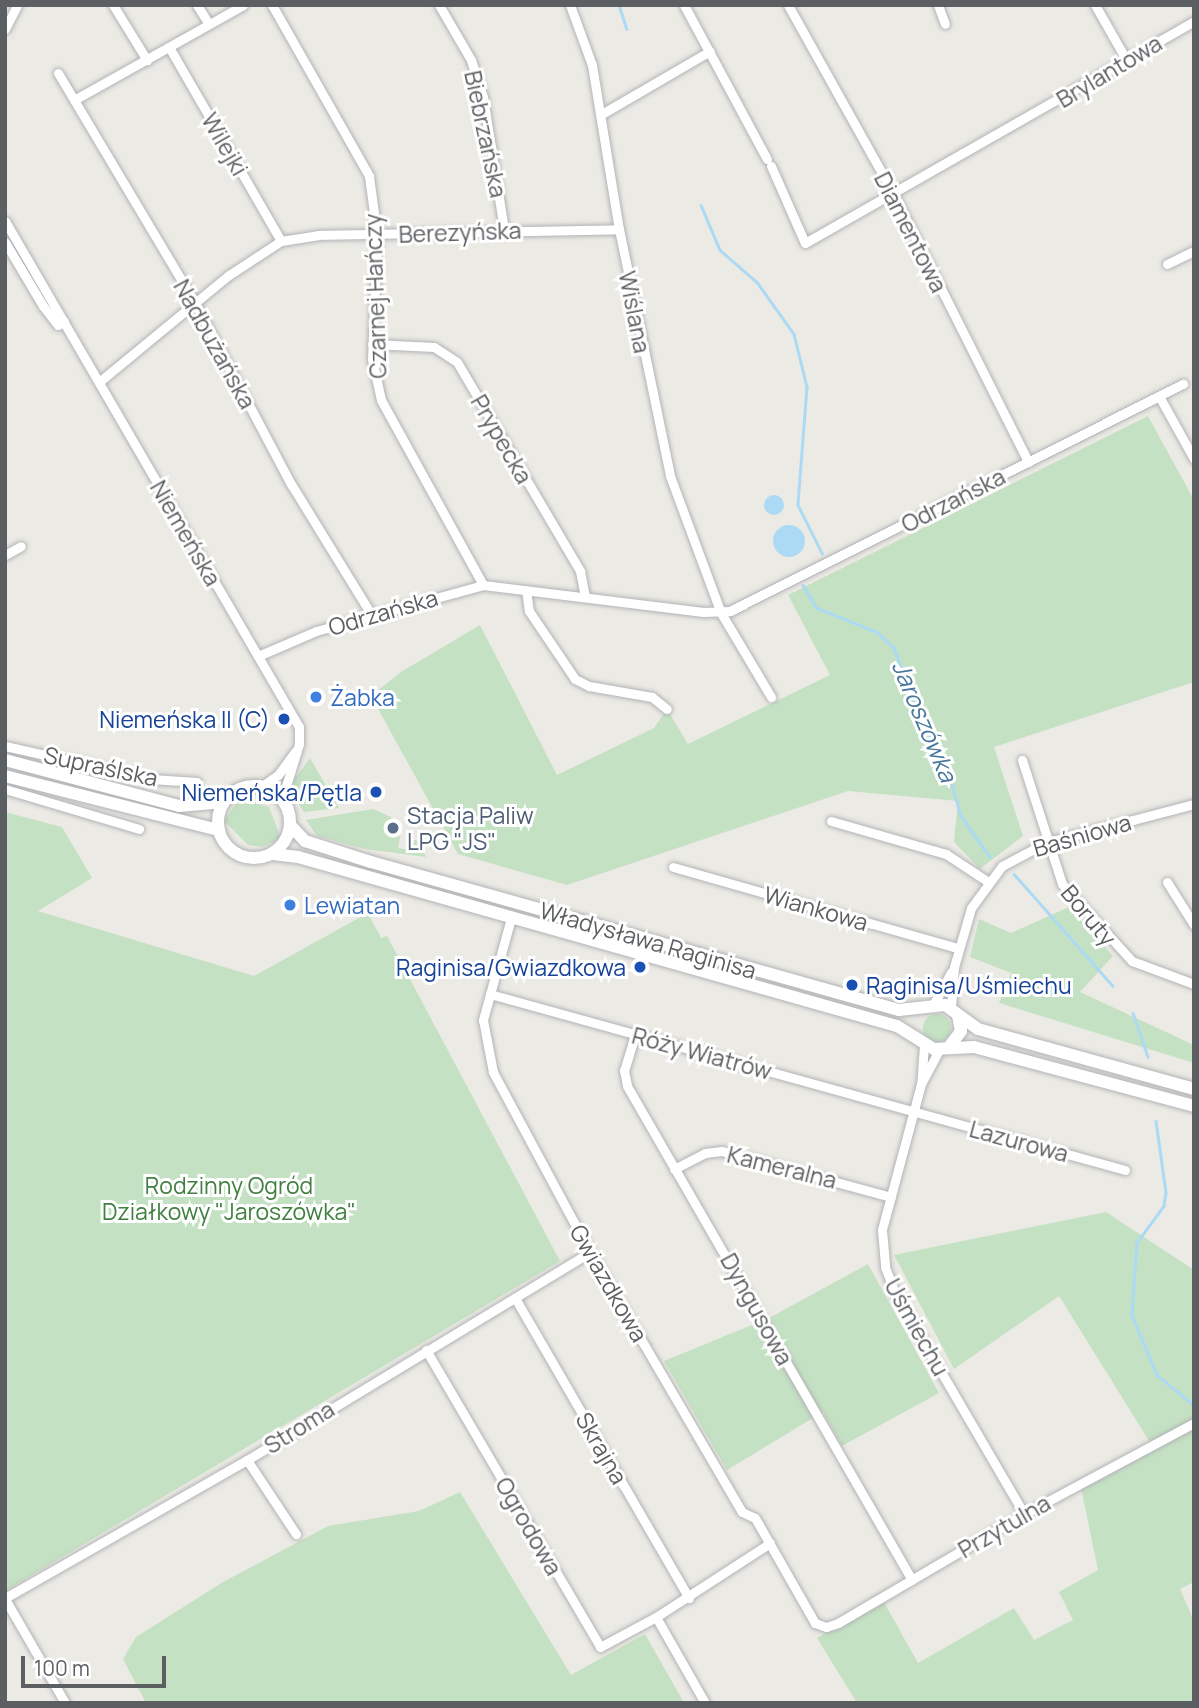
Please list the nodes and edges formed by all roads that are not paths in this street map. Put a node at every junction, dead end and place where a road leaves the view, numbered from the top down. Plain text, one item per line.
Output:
1 (17, 5) edge
2 (113, 5) edge
3 (197, 5) edge
4 (243, 5) edge
5 (272, 5) edge
6 (439, 5) edge
7 (570, 5) edge
8 (684, 5) edge
9 (788, 5) edge
10 (938, 5) edge
11 (1095, 5) edge
12 (1194, 21) edge
13 (209, 24) junction
14 (946, 24) dead end
15 (5, 29) edge
16 (169, 47) junction
17 (710, 51) junction
18 (147, 60) junction
19 (1127, 61) junction
20 (58, 73) dead end
21 (74, 100) junction
22 (600, 115) junction
23 (894, 195) junction
24 (5, 221) edge
25 (504, 229) junction
26 (619, 229) junction
27 (376, 235) junction
28 (281, 241) junction
29 (5, 242) edge
30 (1194, 251) edge
31 (1167, 264) dead end
32 (195, 303) junction
33 (64, 321) junction
34 (372, 344) junction
35 (99, 382) junction
36 (1183, 384) dead end
37 (1159, 396) junction
38 (1194, 459) edge
39 (1028, 462) junction
40 (21, 546) dead end
41 (5, 555) edge
42 (483, 585) junction
43 (526, 590) junction
44 (585, 596) junction
45 (721, 613) junction
46 (372, 614) junction
47 (258, 656) junction
48 (771, 697) dead end
49 (667, 709) dead end
50 (5, 746) edge
51 (298, 748) junction
52 (5, 760) edge
53 (1022, 760) dead end
54 (5, 776) edge
55 (197, 782) dead end
56 (261, 786) junction
57 (5, 789) edge
58 (282, 799) junction
59 (224, 802) junction
60 (1194, 804) edge
61 (831, 821) dead end
62 (290, 826) junction
63 (139, 829) dead end
64 (219, 830) junction
65 (1045, 843) junction
66 (273, 854) junction
67 (673, 867) dead end
68 (987, 881) junction
69 (1167, 882) dead end
70 (511, 918) junction
71 (1194, 925) edge
72 (958, 948) junction
73 (954, 967) junction
74 (1194, 984) edge
75 (490, 993) junction
76 (929, 1007) junction
77 (955, 1012) junction
78 (635, 1035) junction
79 (922, 1043) junction
80 (944, 1049) junction
81 (921, 1084) junction
82 (1194, 1089) edge
83 (1194, 1106) edge
84 (914, 1113) junction
85 (674, 1168) junction
86 (1125, 1170) dead end
87 (891, 1196) junction
88 (590, 1252) junction
89 (515, 1298) junction
90 (426, 1350) junction
91 (1194, 1423) edge
92 (247, 1460) junction
93 (1024, 1514) junction
94 (296, 1534) dead end
95 (770, 1544) junction
96 (912, 1580) junction
97 (5, 1598) edge
98 (690, 1598) junction
99 (656, 1618) junction
100 (816, 1623) joint
101 (65, 1703) edge
102 (705, 1703) edge

1 - 15 street
2 - 18 street
3 - 13 street
4 - 13 street
5 - 27 street, Czarnej Hańczy
6 - 25 street, Biebrzańska
7 - 22 street, Wiślana
8 - 17 street
9 - 23 street, Diamentowa
10 - 14 street
11 - 19 street
12 - 19 street, Brylantowa
13 - 16 street
16 - 18 street
16 - 28 street, Wilejki
17 - 22 street
17 - 23 street, Brylantowa
18 - 21 street
19 - 23 street, Brylantowa
20 - 21 street, Nadbużańska
21 - 32 street, Nadbużańska
22 - 26 street, Wiślana
23 - 39 street, Diamentowa
24 - 33 street, Niemeńska
25 - 26 street, Berezyńska
25 - 27 street, Berezyńska
26 - 45 street, Wiślana
27 - 28 street, Berezyńska
27 - 34 street, Czarnej Hańczy
28 - 32 street, Berezyńska
29 - 33 street, Niemeńska
30 - 31 street
32 - 35 street, Berezyńska
32 - 46 street, Nadbużańska
33 - 35 street, Niemeńska
34 - 42 street, Czarnej Hańczy
34 - 44 street, Prypecka
35 - 47 street, Niemeńska
36 - 37 street, Odrzańska
37 - 38 street
37 - 39 street, Odrzańska
39 - 45 street, Odrzańska
40 - 41 street
42 - 43 street, Odrzańska
42 - 46 street, Odrzańska
43 - 44 street, Odrzańska
43 - 49 street
44 - 45 street, Odrzańska
45 - 48 street
46 - 47 street, Odrzańska
47 - 51 street, Niemeńska
50 - 55 street, Supraślska
51 - 56 street
51 - 58 street, Niemeńska
52 - 59 main road
53 - 65 street, Boruty
54 - 64 main road
56 - 58 main road
56 - 59 main road
57 - 63 street, Supraślska
58 - 62 main road
59 - 64 main road
60 - 65 street, Baśniowa
61 - 68 street
62 - 66 main road
62 - 76 main road, Władysława Raginisa
64 - 66 main road
65 - 68 street, Baśniowa
65 - 74 street, Boruty
66 - 70 main road, Władysława Raginisa
67 - 72 street, Wiankowa
68 - 72 street, Baśniowa
69 - 71 street
70 - 75 street, Gwiazdkowa
70 - 79 main road, Władysława Raginisa
72 - 73 street, Baśniowa
73 - 76 street, Baśniowa
73 - 77 street, Baśniowa
75 - 78 street, Róży Wiatrów
75 - 88 street, Gwiazdkowa
76 - 77 main road
76 - 79 main road
77 - 80 main road
77 - 82 main road
78 - 84 street, Róży Wiatrów
78 - 85 street, Dyngusowa
79 - 80 main road
79 - 81 street, Uśmiechu
80 - 81 street, Uśmiechu
80 - 83 main road
81 - 84 street, Uśmiechu
84 - 86 street, Lazurowa
84 - 87 street, Uśmiechu
85 - 87 street, Kameralna
85 - 96 street, Dyngusowa
87 - 93 street, Uśmiechu
88 - 89 street, Stroma
88 - 95 street, Gwiazdkowa
89 - 90 street, Stroma
89 - 98 street, Skrajna
90 - 92 street, Stroma
90 - 99 street, Ogrodowa
91 - 93 street, Przytulna
92 - 94 street
92 - 97 street, Stroma
93 - 96 street, Przytulna
95 - 98 street, Ogrodowa
95 - 100 street, Gwiazdkowa
96 - 100 street, Przytulna
97 - 101 street
98 - 99 street, Ogrodowa
99 - 102 street

